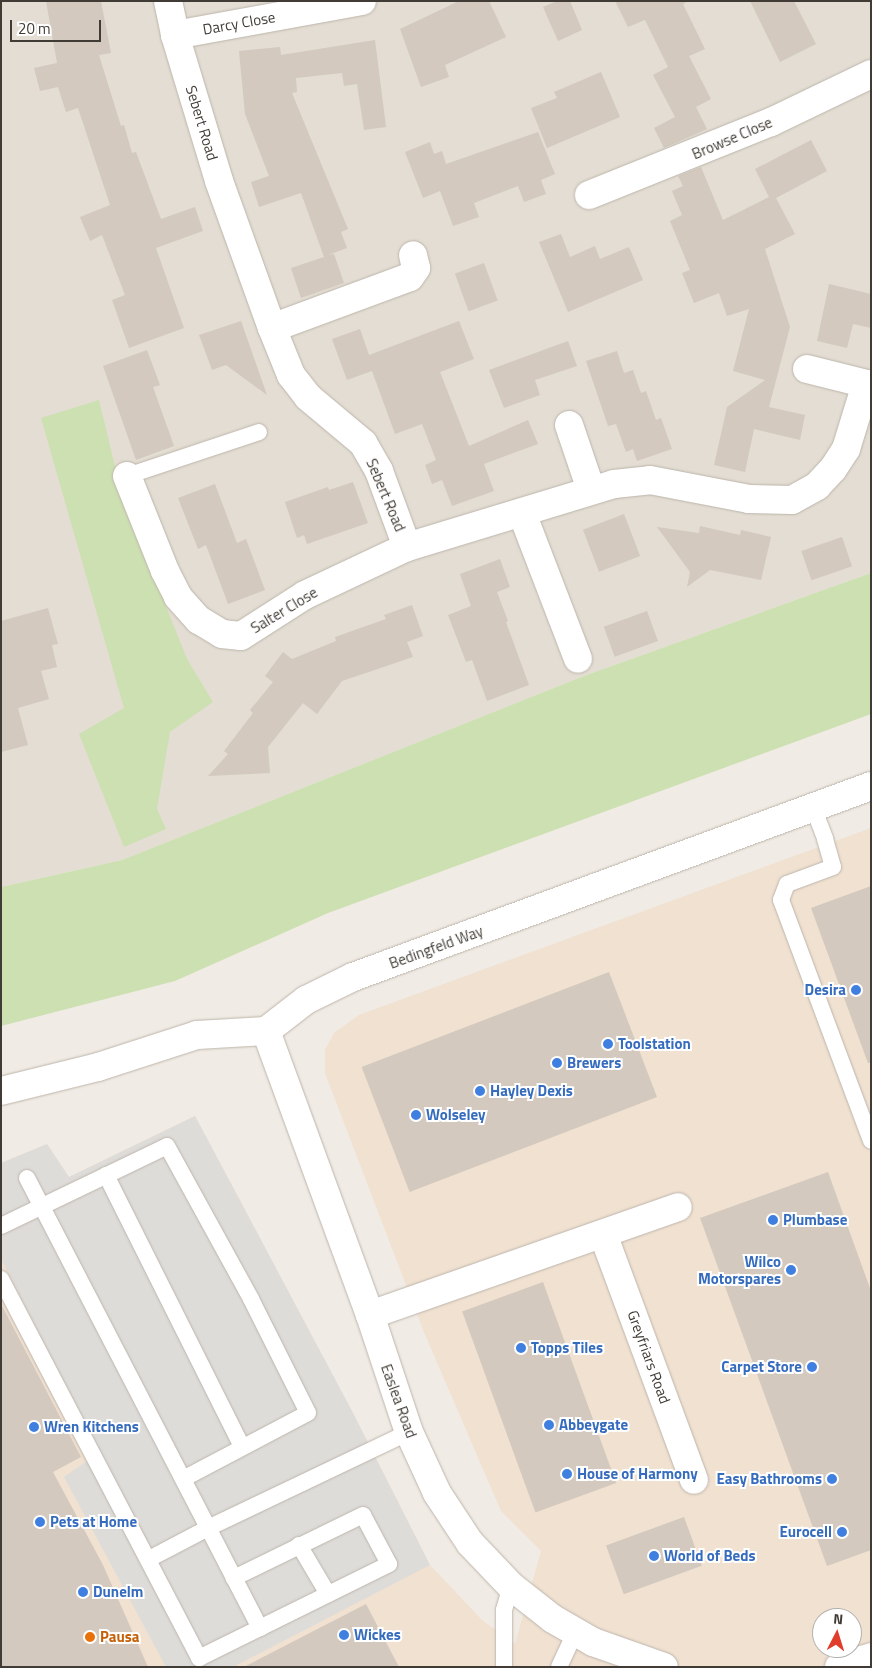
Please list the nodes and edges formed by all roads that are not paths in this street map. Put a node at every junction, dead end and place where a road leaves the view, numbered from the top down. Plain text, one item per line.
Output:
1 (168, 1) edge
2 (362, 1) edge
3 (175, 35) junction
4 (871, 74) edge
5 (589, 195) dead end
6 (413, 255) dead end
7 (272, 328) junction
8 (807, 369) dead end
9 (868, 384) edge
10 (569, 425) dead end
11 (258, 432) dead end
12 (127, 476) joint
13 (591, 490) junction
14 (522, 513) junction
15 (407, 547) junction
16 (578, 659) dead end
17 (871, 786) edge
18 (812, 808) junction
19 (266, 1031) junction
20 (1, 1091) edge
21 (871, 1141) edge
22 (106, 1175) junction
23 (27, 1178) dead end
24 (41, 1207) junction
25 (678, 1207) dead end
26 (1, 1226) edge
27 (603, 1234) junction
28 (1, 1279) edge
29 (370, 1316) junction
30 (409, 1432) junction
31 (242, 1447) junction
32 (182, 1479) junction
33 (694, 1480) dead end
34 (208, 1528) junction
35 (299, 1545) junction
36 (149, 1559) junction
37 (234, 1578) junction
38 (511, 1586) junction
39 (328, 1594) junction
40 (260, 1628) junction
41 (575, 1632) junction
42 (871, 1657) edge
43 (504, 1667) edge
44 (559, 1667) edge
45 (664, 1667) edge
46 (839, 1667) edge

1 - 3 street, Sebert Road
2 - 3 street, Darcy Close
3 - 7 street, Sebert Road
4 - 5 street, Browse Close
6 - 7 street
7 - 15 street, Sebert Road
8 - 9 street, Sebert Road
9 - 13 street, Sebert Road
10 - 13 street
11 - 12 lane
12 - 15 street, Salter Close
13 - 14 street, Sebert Road
14 - 15 street, Sebert Road
14 - 16 street
17 - 18 street, Bedingfeld Way
18 - 19 street, Bedingfeld Way
18 - 21 lane
19 - 20 street
19 - 29 street, Easlea Road
22 - 24 lane
22 - 31 lane
22 - 31 lane
23 - 24 lane
24 - 26 lane
24 - 32 lane
25 - 27 street
27 - 29 street
27 - 33 street, Greyfriars Road
28 - 36 lane
29 - 30 street, Easlea Road
30 - 34 lane
30 - 38 street, Easlea Road
31 - 32 lane
32 - 34 lane
34 - 36 lane
34 - 37 lane
35 - 37 lane
35 - 39 lane
35 - 39 lane
36 - 40 lane
37 - 40 lane
38 - 41 street, Easlea Road
38 - 43 lane
39 - 40 lane
41 - 44 lane
41 - 45 street, Easlea Road
42 - 46 street

